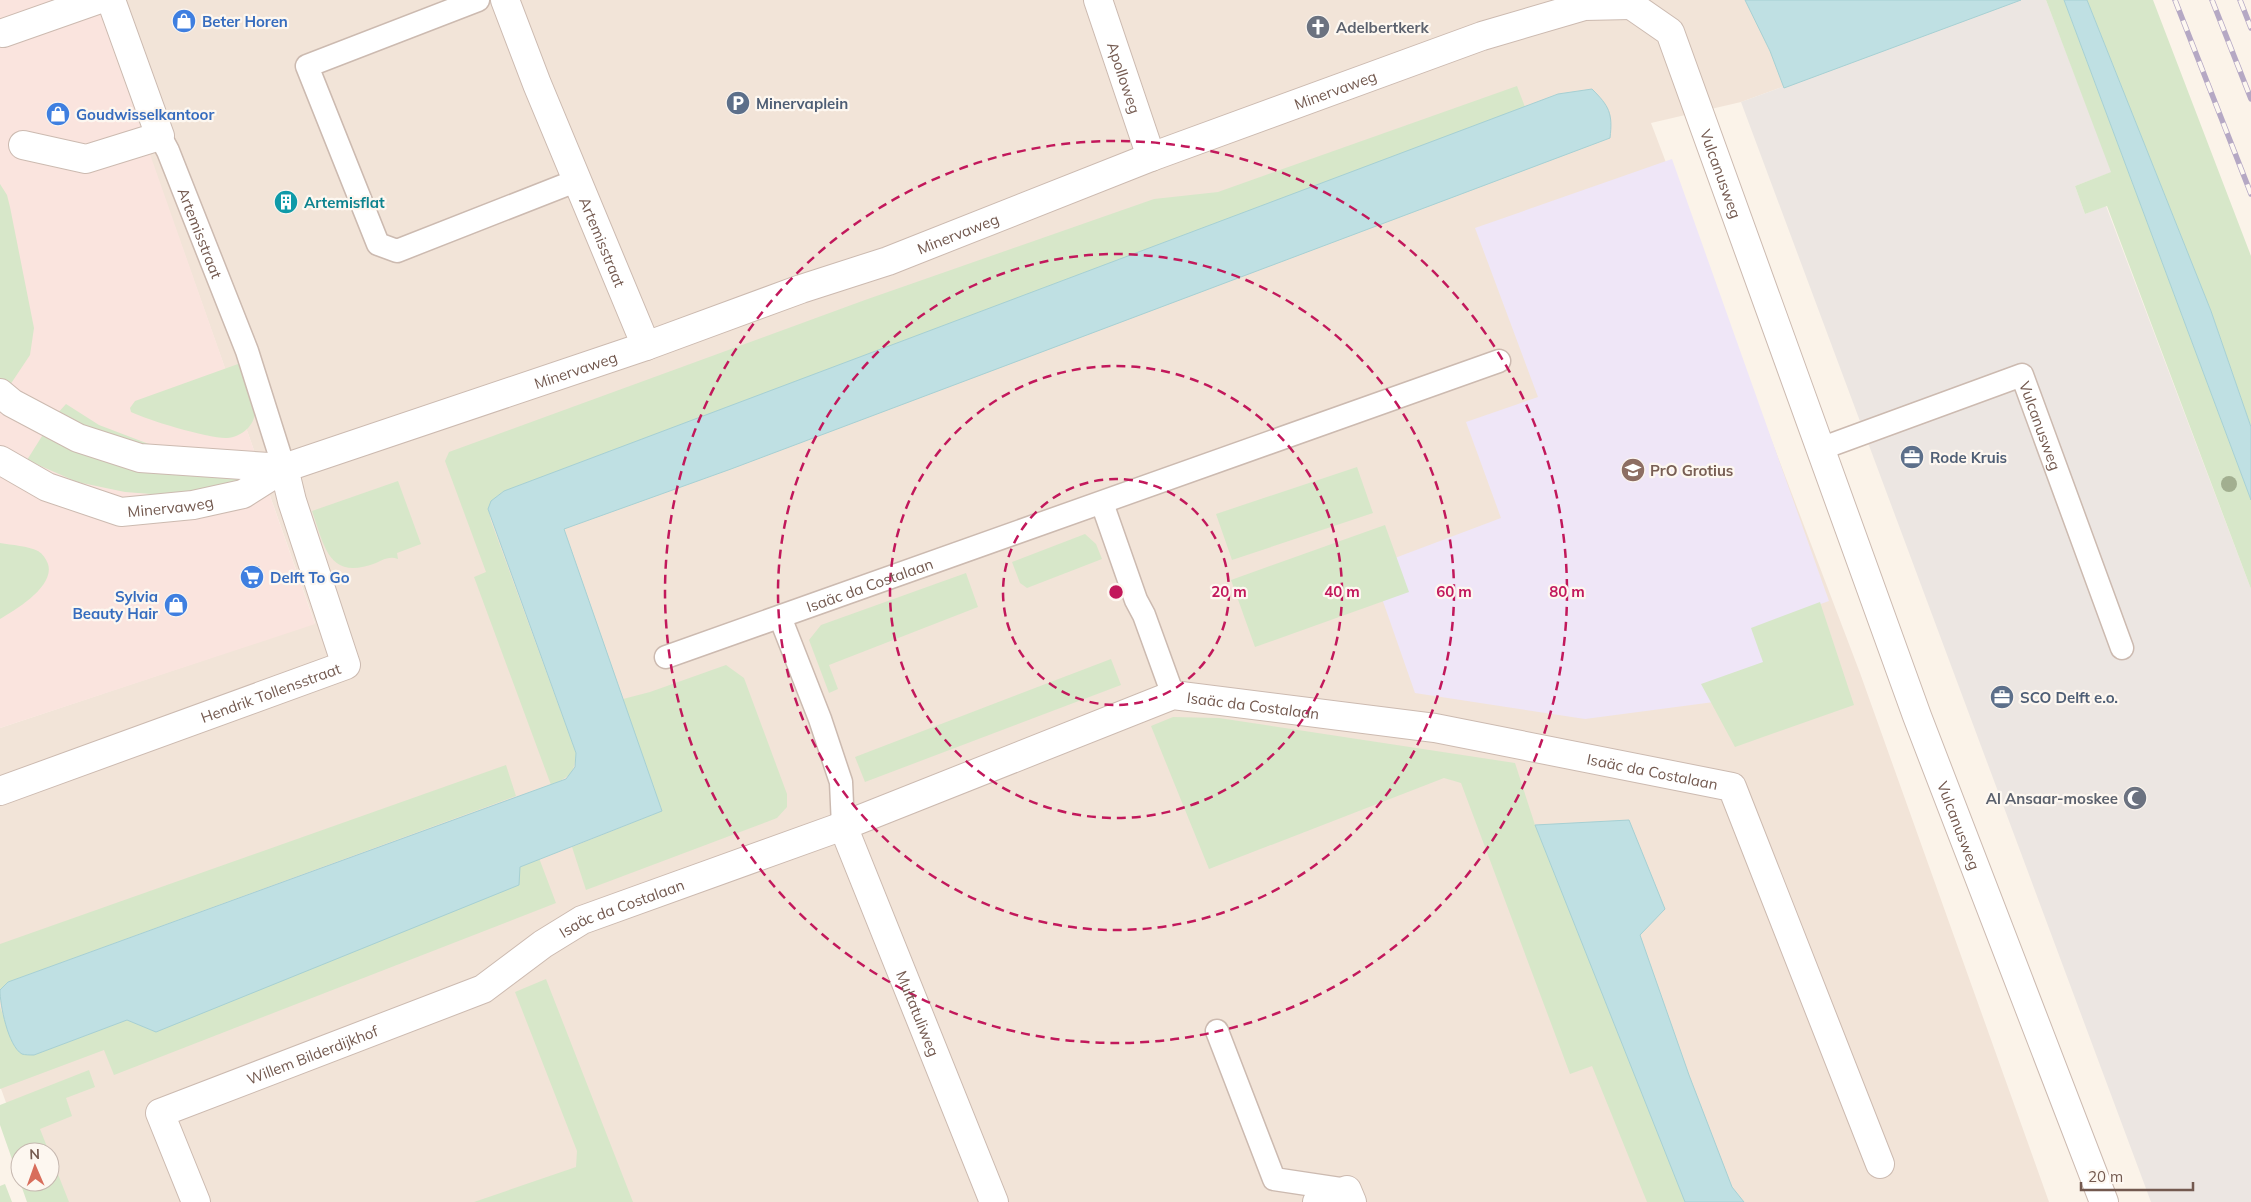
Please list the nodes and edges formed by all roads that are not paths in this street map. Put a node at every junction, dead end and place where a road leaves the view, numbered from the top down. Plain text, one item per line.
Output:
1 (98, 0) edge
2 (111, 0) edge
3 (478, 0) edge
4 (505, 0) edge
5 (1098, 0) edge
6 (1631, 3) edge
7 (3, 34) dead end
8 (160, 136) junction
9 (23, 145) dead end
10 (1151, 157) junction
11 (578, 180) junction
12 (646, 346) junction
13 (1499, 361) dead end
14 (0, 393) edge
15 (1820, 448) junction
16 (0, 460) edge
17 (284, 468) junction
18 (1102, 502) junction
19 (780, 617) junction
20 (2122, 648) dead end
21 (666, 657) dead end
22 (1173, 695) junction
23 (0, 791) edge
24 (843, 826) junction
25 (543, 944) joint
26 (1216, 1031) dead end
27 (1880, 1164) dead end
28 (1349, 1196) edge
29 (196, 1202) edge
30 (994, 1202) edge
31 (1317, 1202) edge
32 (2104, 1202) edge

1 - 7 street
2 - 8 street, Artemisstraat
3 - 11 lane
4 - 11 street, Artemisstraat
5 - 10 street, Apolloweg
6 - 10 street, Minervaweg
6 - 15 street, Vulcanusweg
8 - 9 street
8 - 17 lane, Artemisstraat
10 - 12 street, Minervaweg
11 - 12 street, Artemisstraat
12 - 17 street, Minervaweg
13 - 18 lane, Isaäc da Costalaan
14 - 17 street, Minervaweg
15 - 20 lane, Vulcanusweg
15 - 32 street, Vulcanusweg
16 - 17 street, Minervaweg
17 - 23 street, Hendrik Tollensstraat
18 - 19 lane, Isaäc da Costalaan
18 - 22 lane, Isaäc da Costalaan
19 - 21 lane, Isaäc da Costalaan
19 - 24 lane
22 - 24 street, Isaäc da Costalaan
22 - 27 street, Isaäc da Costalaan
24 - 25 street, Isaäc da Costalaan
24 - 30 street, Multatuliweg
25 - 29 street, Willem Bilderdijkhof
26 - 28 lane
28 - 31 street

